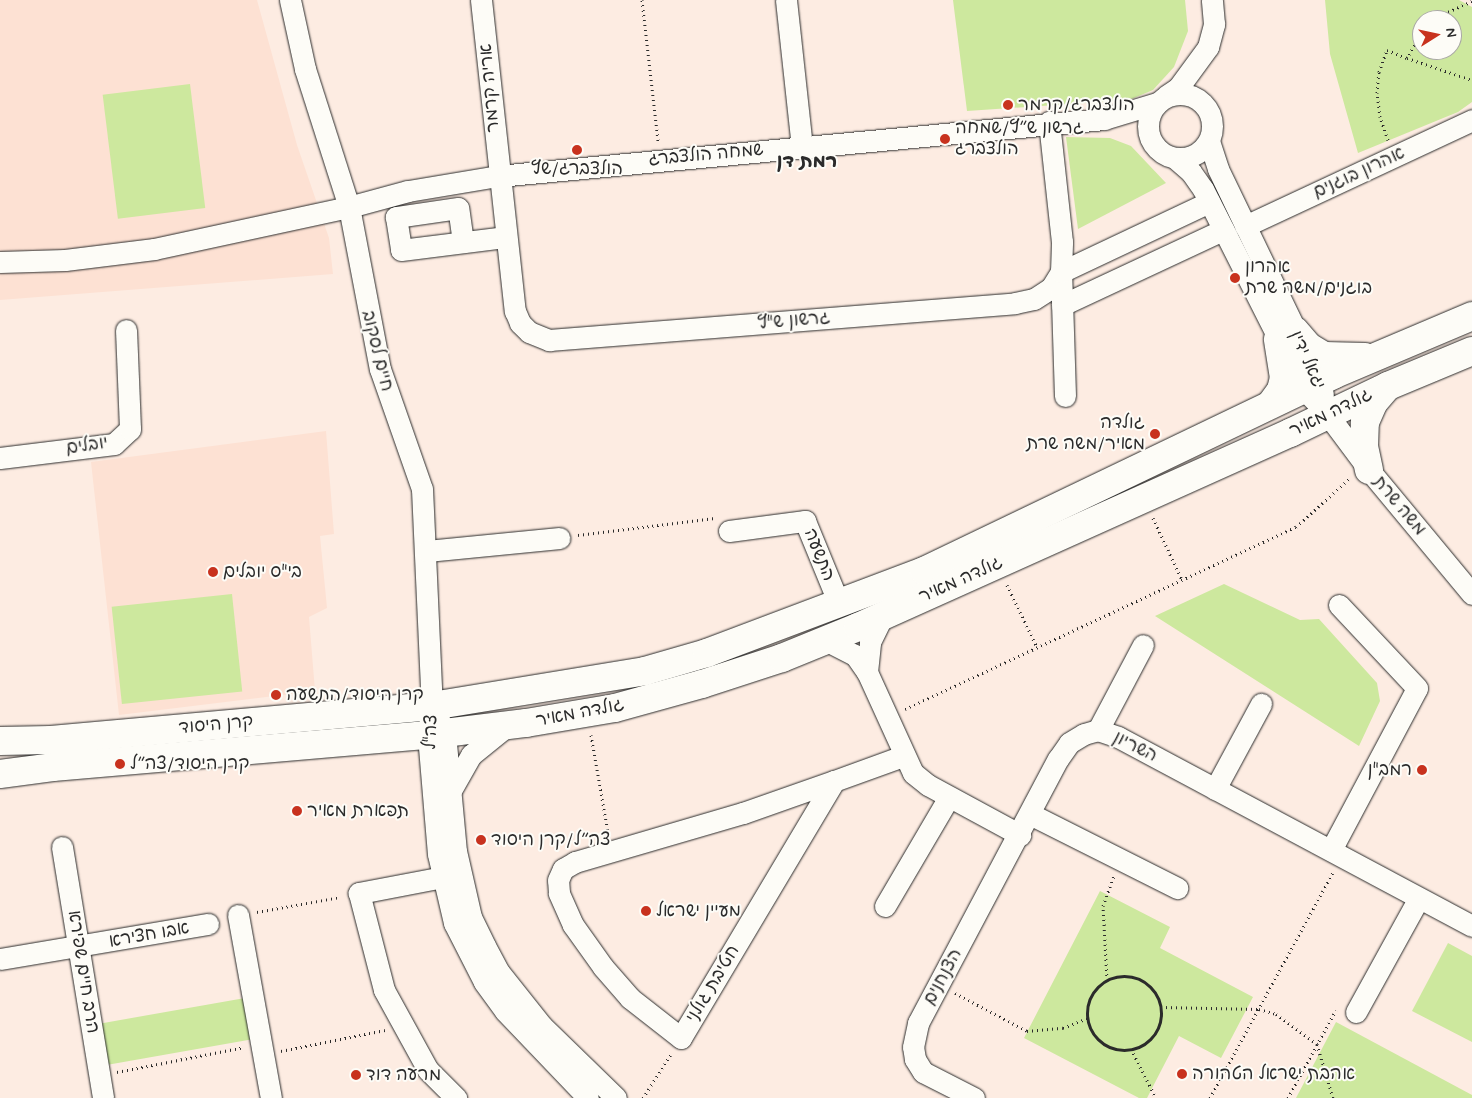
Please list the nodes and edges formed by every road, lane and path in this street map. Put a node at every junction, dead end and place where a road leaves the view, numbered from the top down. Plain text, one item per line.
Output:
1 (290, 0) edge
2 (481, 0) edge
3 (642, 0) edge
4 (786, 0) edge
5 (1212, 0) edge
6 (1472, 1) edge
7 (1452, 10) edge
8 (1412, 49) edge
9 (1201, 58) junction
10 (1407, 58) junction
11 (1472, 80) edge
12 (1161, 100) junction
13 (1210, 111) junction
14 (1095, 120) junction
15 (1472, 120) edge
16 (1049, 122) junction
17 (1209, 141) junction
18 (1153, 143) junction
19 (802, 146) junction
20 (1395, 156) junction
21 (1175, 158) junction
22 (660, 160) junction
23 (498, 176) junction
24 (1209, 202) junction
25 (349, 207) junction
26 (1245, 226) junction
27 (1223, 230) junction
28 (506, 237) junction
29 (462, 242) dead end
30 (0, 262) edge
31 (1061, 272) junction
32 (1062, 305) junction
33 (1472, 316) edge
34 (126, 330) dead end
35 (1286, 335) junction
36 (1472, 351) edge
37 (1382, 354) junction
38 (1312, 385) junction
39 (1388, 386) junction
40 (1065, 396) dead end
41 (1272, 404) junction
42 (1328, 414) junction
43 (0, 458) edge
44 (1367, 468) junction
45 (1144, 497) junction
46 (729, 531) joint
47 (559, 538) joint
48 (427, 551) junction
49 (997, 564) junction
50 (1182, 580) junction
51 (1472, 594) edge
52 (839, 604) junction
53 (1339, 605) dead end
54 (883, 615) junction
55 (825, 640) junction
56 (1142, 645) dead end
57 (1037, 647) junction
58 (867, 672) junction
59 (1261, 704) dead end
60 (432, 706) junction
61 (587, 713) junction
62 (887, 717) junction
63 (507, 726) junction
64 (1098, 730) junction
65 (436, 734) junction
66 (0, 741) edge
67 (904, 756) junction
68 (0, 774) edge
69 (834, 781) junction
70 (1215, 789) junction
71 (450, 792) junction
72 (949, 797) junction
73 (1030, 814) junction
74 (1020, 835) junction
75 (62, 847) dead end
76 (612, 853) junction
77 (1336, 853) junction
78 (1120, 860) junction
79 (443, 877) junction
80 (1177, 888) dead end
81 (359, 893) junction
82 (1419, 898) junction
83 (885, 906) dead end
84 (238, 915) joint
85 (208, 924) dead end
86 (1472, 926) edge
87 (80, 947) junction
88 (0, 959) edge
89 (1107, 980) junction
90 (938, 985) junction
91 (1161, 1007) junction
92 (1259, 1009) junction
93 (1356, 1012) dead end
94 (1088, 1018) junction
95 (402, 1026) junction
96 (681, 1038) junction
97 (262, 1049) junction
98 (1131, 1049) junction
99 (100, 1075) junction
100 (103, 1098) edge
101 (271, 1098) edge
102 (456, 1098) edge
103 (588, 1098) edge
104 (616, 1098) edge
105 (643, 1098) edge
106 (974, 1098) edge
107 (1156, 1098) edge
108 (1210, 1098) edge
109 (1333, 1098) edge

1 - 25 street, חיים לסקוב
2 - 23 street, אריה קרמר
3 - 22 path
4 - 19 street
5 - 9 street
6 - 7 path
8 - 10 path
9 - 12 street
9 - 13 street
10 - 11 path
10 - 20 path
12 - 13 street
12 - 14 street, שמחה הולצברג
12 - 18 street
13 - 17 street
14 - 16 street, שמחה הולצברג
14 - 18 street, שמחה הולצברג
15 - 20 street, אהרון בוגנים
16 - 19 street, שמחה הולצברג
16 - 31 street
17 - 21 street
17 - 26 street, יגאל ידין
18 - 21 street
19 - 22 street, שמחה הולצברג
20 - 26 street, אהרון בוגנים
21 - 24 street, יגאל ידין
22 - 23 street, שמחה הולצברג
23 - 25 street, שמחה הולצברג
23 - 28 street, גרשון ש"ץ
24 - 27 street, יגאל ידין
24 - 31 street
25 - 30 street, שמחה הולצברג
25 - 48 street, חיים לסקוב
26 - 35 street, יגאל ידין
27 - 32 street
27 - 35 street, יגאל ידין
28 - 29 street
28 - 31 street, גרשון ש"ץ
31 - 32 street
32 - 40 street
33 - 37 main road, גולדה מאיר
34 - 43 street, יובלים
35 - 37 main road
35 - 38 street, יגאל ידין
35 - 41 main road
36 - 39 main road, גולדה מאיר
37 - 38 main road, גולדה מאיר
38 - 41 main road, גולדה מאיר
38 - 42 street, יגאל ידין
39 - 42 main road, גולדה מאיר
39 - 44 main road
41 - 52 main road, גולדה מאיר
42 - 44 street, משה שרת
42 - 45 main road, גולדה מאיר
44 - 50 path
44 - 51 street, משה שרת
45 - 49 main road, גולדה מאיר
45 - 50 path
46 - 47 path
46 - 52 street, התשעה
47 - 48 street
48 - 60 street, חיים לסקוב
49 - 54 main road, גולדה מאיר
49 - 57 path
50 - 57 path
52 - 60 main road, גולדה מאיר
53 - 77 street
54 - 55 main road, גולדה מאיר
54 - 58 street
55 - 58 street
55 - 61 main road, גולדה מאיר
56 - 64 street
57 - 62 path
58 - 62 street
59 - 70 street
60 - 65 street, צה"ל
60 - 66 main road, קרן היסוד
61 - 63 main road, גולדה מאיר
61 - 76 path
62 - 67 street
63 - 65 main road, גולדה מאיר
63 - 71 street
64 - 70 street, השריון
64 - 73 street, השריון
65 - 68 main road, קרן היסוד
65 - 71 street, צה"ל
65 - 79 street, צה"ל
67 - 69 street, חטיבת גולני
67 - 72 street
69 - 76 street, חטיבת גולני
69 - 96 street, חטיבת גולני
70 - 77 street, השריון
71 - 104 street, צה"ל
72 - 74 street
72 - 83 street
73 - 74 street, השריון
73 - 78 street
74 - 90 street, הצנחנים
75 - 87 street, הרב חיים שפירא
76 - 96 street, חטיבת גולני
77 - 82 street, השריון
77 - 92 path
78 - 80 street
78 - 89 path
79 - 81 street
79 - 103 street, צה"ל
81 - 84 path
81 - 95 street
82 - 86 street, השריון
82 - 93 street
84 - 97 street
85 - 87 street, אבו חצירא
87 - 88 street, אבו חצירא
87 - 99 street, הרב חיים שפירא
89 - 91 path
89 - 94 path
90 - 94 path
90 - 106 street, הצנחנים
91 - 92 path
91 - 98 path
92 - 108 path
92 - 109 path
94 - 98 path
95 - 97 path
95 - 102 street
96 - 105 path
97 - 99 path
97 - 101 street
98 - 107 path
99 - 100 street, הרב חיים שפירא

